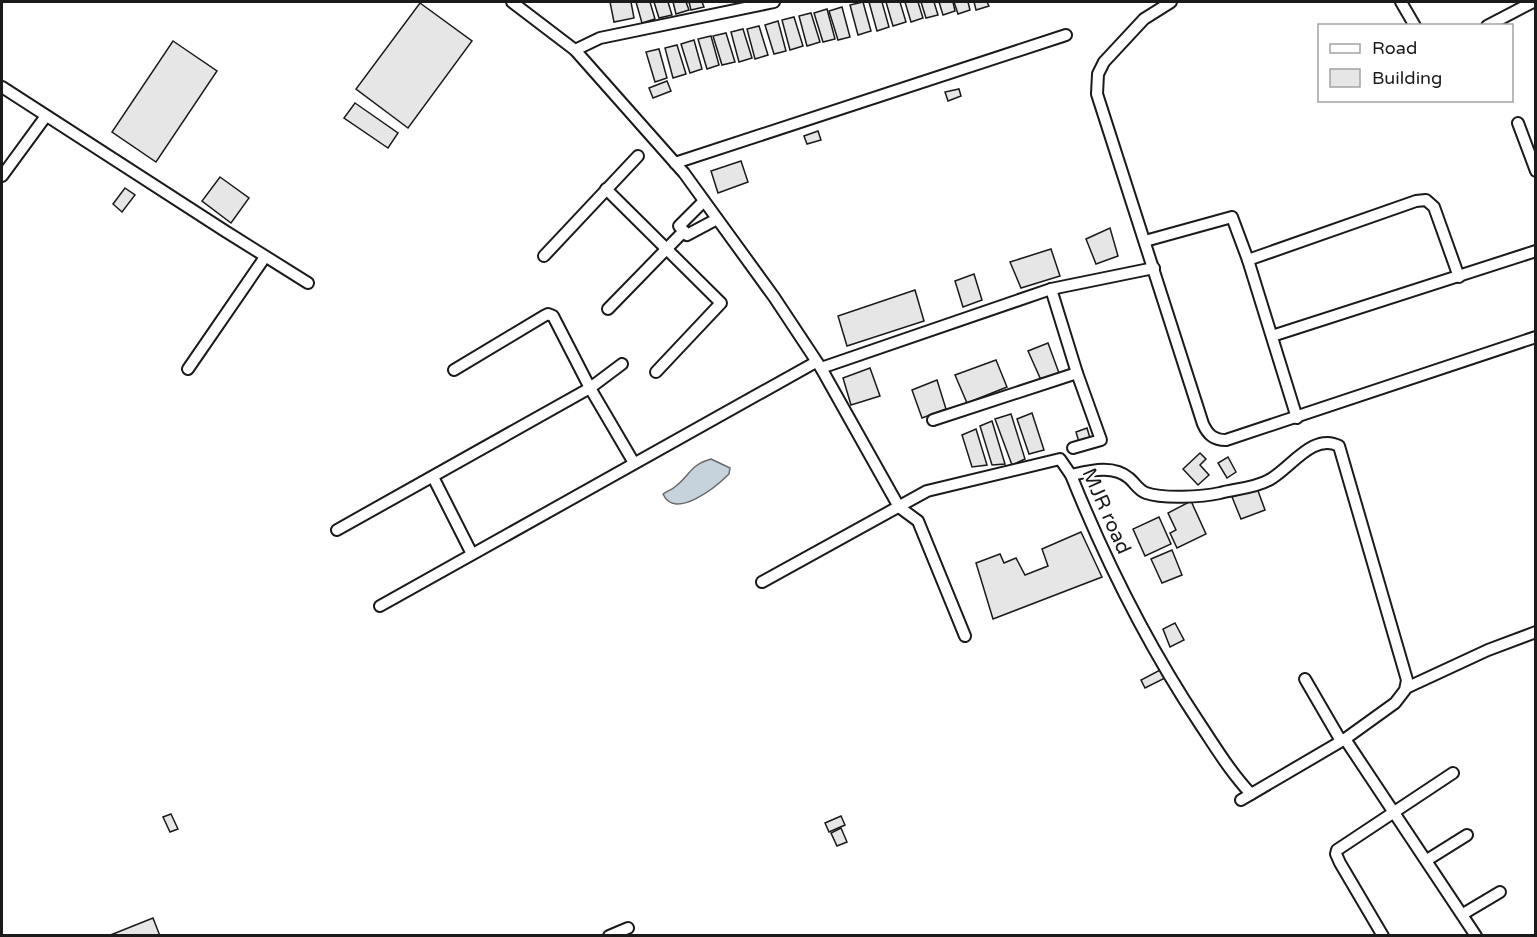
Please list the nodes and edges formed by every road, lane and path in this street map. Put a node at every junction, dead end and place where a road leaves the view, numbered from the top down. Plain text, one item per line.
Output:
1 (512, 2) edge
2 (774, 2) edge
3 (1171, 2) edge
4 (1401, 2) edge
5 (1533, 2) edge
6 (1414, 24) edge
7 (1491, 24) edge
8 (1066, 35) dead end
9 (575, 50) junction
10 (2, 87) edge
11 (46, 116) junction
12 (1518, 123) dead end
13 (638, 156) dead end
14 (675, 163) junction
15 (1535, 167) edge
16 (2, 176) edge
17 (606, 189) junction
18 (704, 201) junction
19 (717, 219) junction
20 (684, 231) junction
21 (1145, 241) junction
22 (666, 248) junction
23 (1536, 251) edge
24 (265, 256) junction
25 (544, 256) dead end
26 (1248, 260) junction
27 (1154, 267) junction
28 (1459, 277) junction
29 (308, 283) dead end
30 (1051, 289) junction
31 (608, 309) dead end
32 (1272, 336) junction
33 (1536, 337) edge
34 (622, 364) dead end
35 (819, 365) junction
36 (188, 369) dead end
37 (454, 370) dead end
38 (656, 372) dead end
39 (1077, 373) junction
40 (590, 388) junction
41 (1297, 418) junction
42 (933, 420) dead end
43 (1073, 448) dead end
44 (634, 463) junction
45 (1071, 474) junction
46 (433, 477) junction
47 (899, 507) junction
48 (337, 530) dead end
49 (472, 554) junction
50 (762, 582) dead end
51 (380, 606) dead end
52 (1536, 632) edge
53 (966, 636) dead end
54 (1305, 679) dead end
55 (1406, 688) junction
56 (1343, 740) junction
57 (1453, 773) dead end
58 (1395, 812) junction
59 (1467, 835) dead end
60 (1427, 860) junction
61 (1500, 891) dead end
62 (1463, 914) junction
63 (628, 928) dead end
64 (609, 936) edge
65 (1383, 936) edge
66 (1476, 936) edge

1 - 9 street
2 - 9 street
3 - 21 street
4 - 6 street
5 - 7 street
8 - 14 street
9 - 14 street
10 - 11 street
11 - 16 street
11 - 24 street
12 - 15 street
13 - 17 street
14 - 18 street
17 - 22 street
17 - 25 street
18 - 19 street
18 - 20 street
19 - 20 street
19 - 35 street
20 - 22 street
21 - 26 street
21 - 27 street
22 - 31 street
22 - 38 street
23 - 28 street
24 - 29 street
24 - 36 street
26 - 28 street
26 - 32 street
27 - 30 street
27 - 41 street
28 - 32 street
30 - 35 street
30 - 39 street
32 - 41 street
33 - 41 street
34 - 40 street
35 - 44 street
35 - 47 street
37 - 40 street
39 - 42 street
39 - 43 street
40 - 44 street
40 - 46 street
44 - 49 street
45 - 47 street, MJR road
45 - 55 street
45 - 56 street, MJR road
46 - 48 street
46 - 49 street
47 - 50 street, MJR road
47 - 53 street
49 - 51 street
52 - 55 street
54 - 56 street
55 - 56 street
56 - 58 street
57 - 58 street
58 - 60 street
58 - 65 street
59 - 60 street
60 - 62 street
61 - 62 street
62 - 66 street
63 - 64 street

